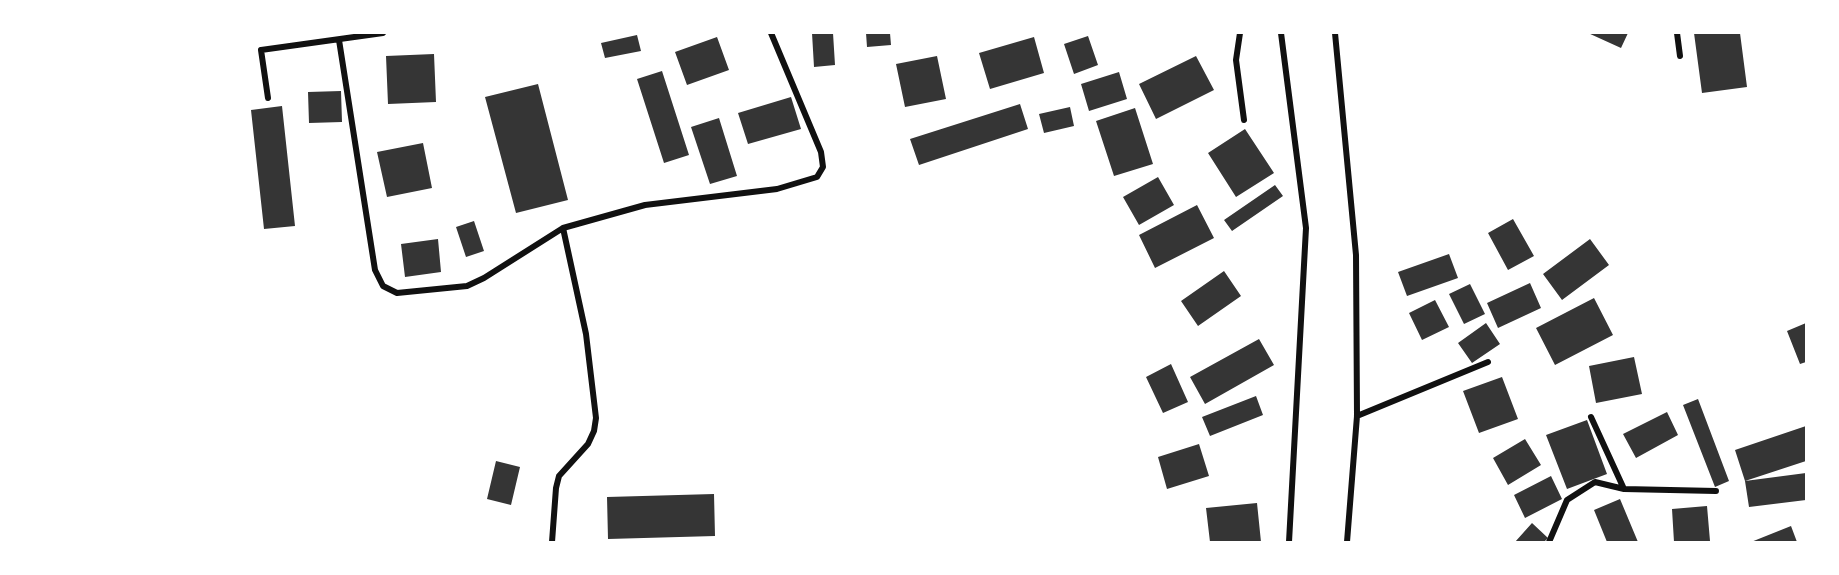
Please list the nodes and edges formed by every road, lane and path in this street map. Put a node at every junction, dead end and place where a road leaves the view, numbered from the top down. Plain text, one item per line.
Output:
1 (383, 33) edge
2 (771, 33) edge
3 (1240, 33) edge
4 (1281, 33) edge
5 (1335, 33) edge
6 (1677, 33) edge
7 (339, 40) junction
8 (1680, 56) dead end
9 (268, 98) dead end
10 (1244, 120) dead end
11 (563, 228) junction
12 (1488, 362) dead end
13 (1357, 416) junction
14 (1591, 417) dead end
15 (1624, 489) junction
16 (1716, 491) dead end
17 (552, 542) edge
18 (1288, 542) edge
19 (1347, 542) edge
20 (1549, 542) edge

1 - 7 street
2 - 11 street
3 - 10 street
4 - 18 street
5 - 13 street
6 - 8 street
7 - 9 street
7 - 11 street
11 - 17 street
12 - 13 street
13 - 19 street
14 - 15 street
15 - 16 street
15 - 20 street

